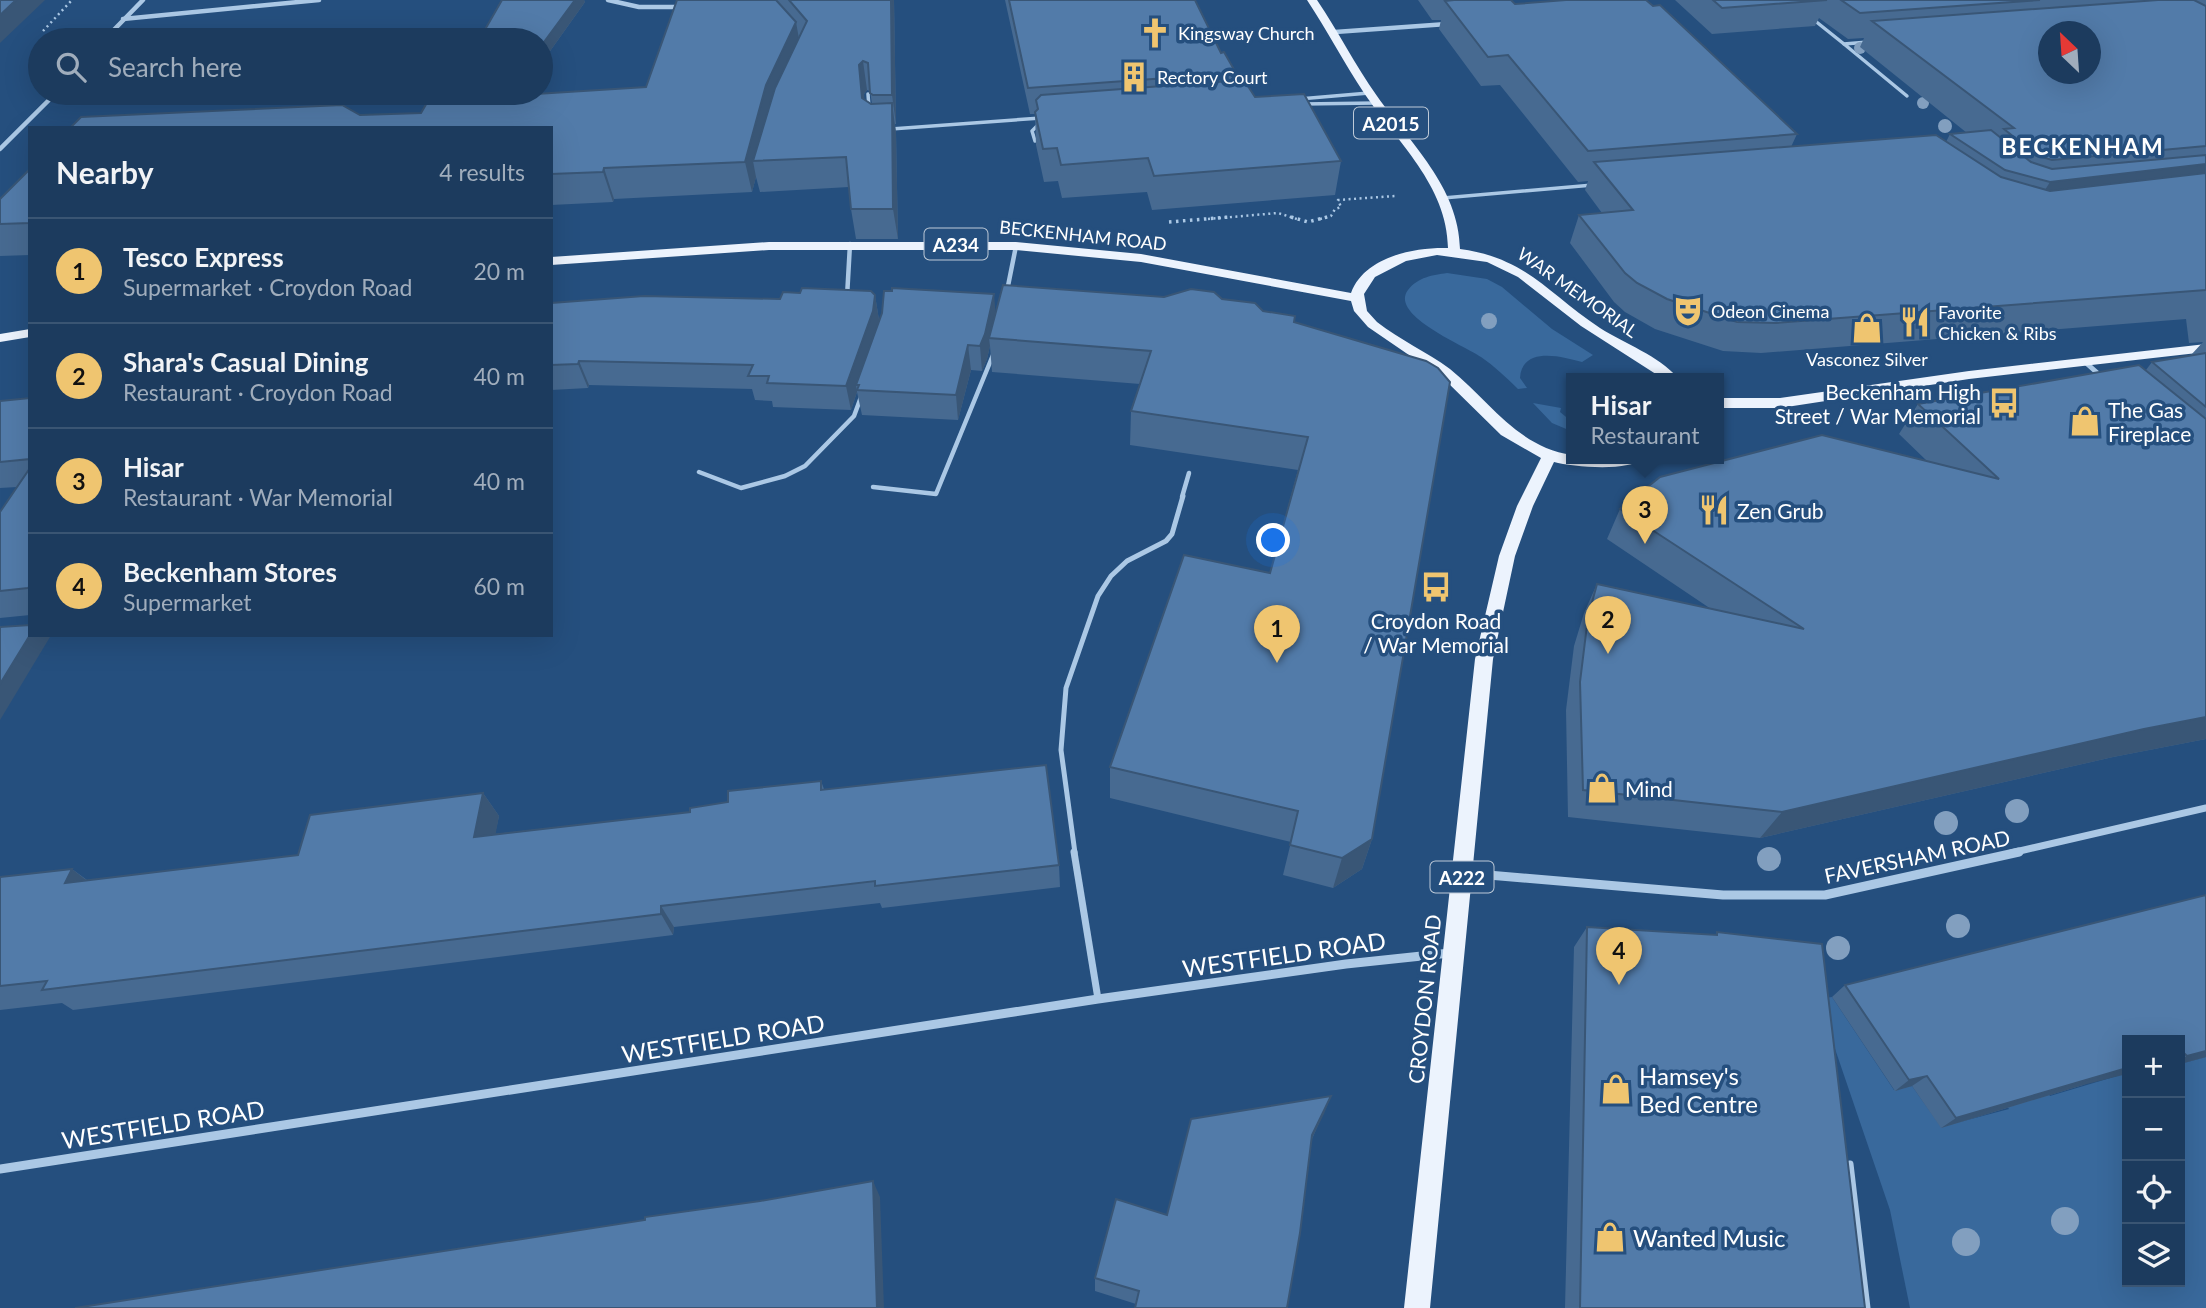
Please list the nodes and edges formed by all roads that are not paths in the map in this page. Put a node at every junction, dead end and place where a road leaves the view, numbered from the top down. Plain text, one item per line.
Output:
1 (143, 0) edge
2 (319, 0) edge
3 (608, 0) edge
4 (1312, 0) edge
5 (685, 7) edge
6 (1812, 18) edge
7 (123, 19) junction
8 (1448, 24) edge
9 (115, 28) edge
10 (1335, 32) junction
11 (1871, 42) edge
12 (1844, 44) junction
13 (868, 94) edge
14 (1907, 96) dead end
15 (1373, 98) junction
16 (1290, 99) edge
17 (1300, 104) edge
18 (44, 105) edge
19 (869, 114) edge
20 (1050, 117) edge
21 (1040, 123) edge
22 (889, 129) edge
23 (1035, 141) edge
24 (1, 146) edge
25 (1599, 185) edge
26 (1443, 198) junction
27 (850, 244) junction
28 (1016, 246) junction
29 (1454, 253) junction
30 (553, 261) edge
31 (1005, 297) edge
32 (1356, 298) junction
33 (851, 304) edge
34 (28, 333) edge
35 (0, 338) edge
36 (995, 348) edge
37 (2206, 348) edge
38 (2085, 362) junction
39 (1665, 373) edge
40 (2111, 385) edge
41 (862, 393) edge
42 (1724, 403) edge
43 (1549, 456) junction
44 (1566, 458) edge
45 (699, 472) dead end
46 (1189, 473) dead end
47 (873, 487) dead end
48 (2206, 808) edge
49 (1463, 873) junction
50 (1453, 952) junction
51 (1098, 999) junction
52 (1850, 1164) edge
53 (0, 1169) edge
54 (1417, 1308) edge
55 (1867, 1308) edge

1 - 7 street
2 - 7 street
3 - 5 street
4 - 10 main road, A2015
6 - 12 lane
7 - 9 street
8 - 10 street
10 - 15 main road, A2015
11 - 12 lane
12 - 14 lane
13 - 19 lane
15 - 16 lane
15 - 17 lane
15 - 26 main road, A2015
18 - 24 street
20 - 22 lane
21 - 23 lane
25 - 26 lane
26 - 29 main road, A2015
27 - 28 main road, BECKENHAM ROAD / A234
27 - 30 main road, BECKENHAM ROAD / A234
27 - 33 lane
28 - 31 lane
28 - 32 main road, BECKENHAM ROAD / A234
29 - 32 main road, WAR MEMORIAL
29 - 39 main road, WAR MEMORIAL
32 - 43 main road
34 - 35 main road
36 - 47 lane
37 - 38 main road
38 - 40 street
38 - 42 main road
41 - 45 lane
43 - 44 main road
43 - 49 main road, CROYDON ROAD / A222
46 - 51 lane
48 - 49 street, FAVERSHAM ROAD
49 - 50 main road, CROYDON ROAD / A222
50 - 51 street, WESTFIELD ROAD
50 - 54 main road, CROYDON ROAD / A222
51 - 53 street, WESTFIELD ROAD
52 - 55 lane

